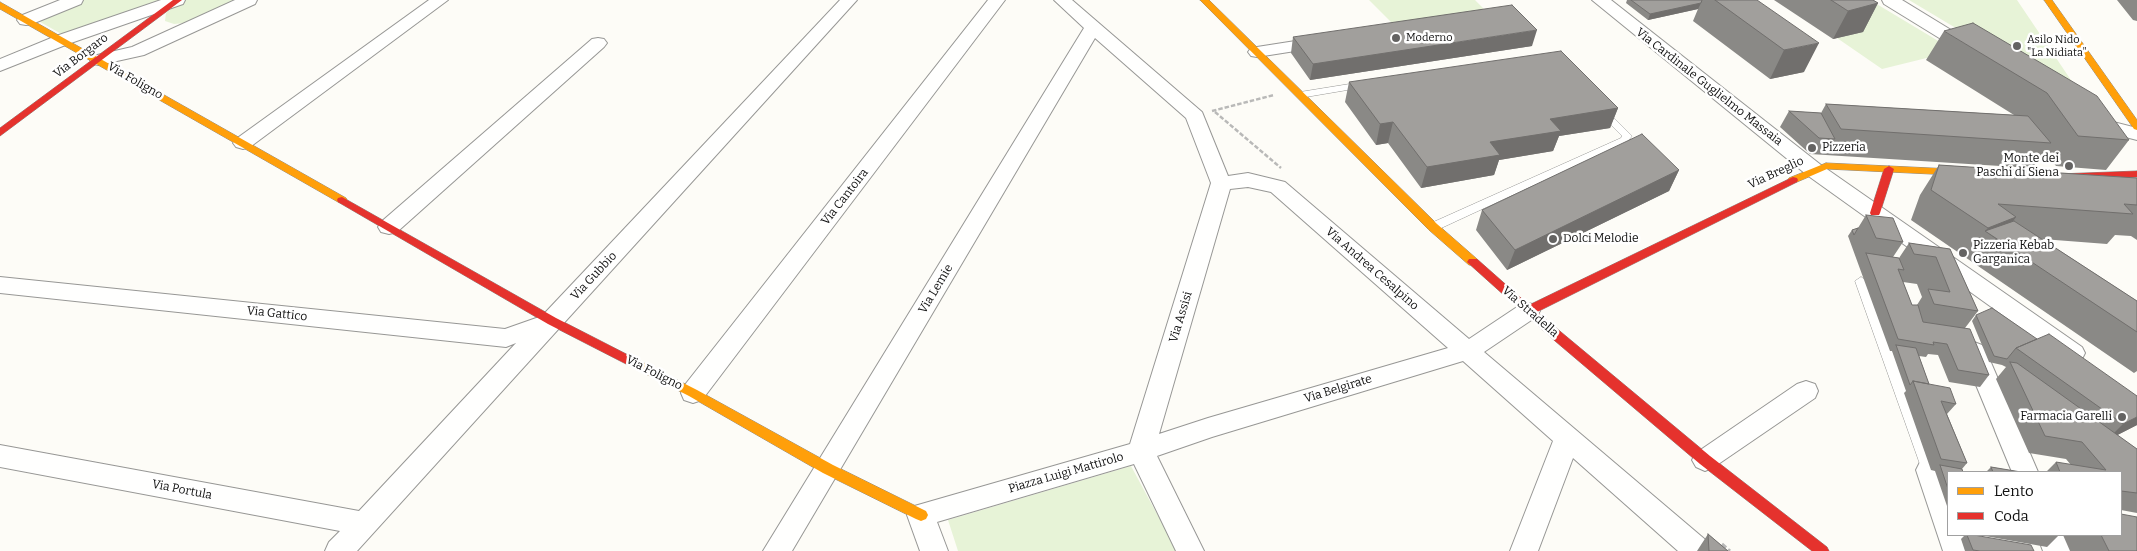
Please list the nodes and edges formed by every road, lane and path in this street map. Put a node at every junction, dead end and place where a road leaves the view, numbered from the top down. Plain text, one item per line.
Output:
1 (75, 0) edge
2 (178, 0) edge
3 (249, 0) edge
4 (440, 0) edge
5 (849, 0) edge
6 (997, 0) edge
7 (1062, 0) edge
8 (1204, 0) edge
9 (1600, 0) edge
10 (1890, 0) edge
11 (2048, 0) edge
12 (0, 5) edge
13 (154, 18) junction
14 (26, 20) junction
15 (195, 26) junction
16 (1094, 27) junction
17 (1342, 39) edge
18 (62, 40) junction
19 (598, 43) dead end
20 (1257, 52) junction
21 (1982, 57) edge
22 (99, 60) junction
23 (0, 66) edge
24 (1368, 84) edge
25 (1297, 92) junction
26 (1595, 103) edge
27 (2075, 113) edge
28 (1195, 116) junction
29 (2137, 127) edge
30 (0, 133) edge
31 (2137, 134) edge
32 (243, 143) junction
33 (1889, 169) junction
34 (1814, 170) junction
35 (1987, 174) edge
36 (2137, 174) edge
37 (2046, 177) edge
38 (2061, 178) junction
39 (1221, 183) junction
40 (2108, 188) edge
41 (1875, 213) junction
42 (389, 227) junction
43 (1433, 227) junction
44 (1959, 272) junction
45 (1861, 281) dead end
46 (0, 285) edge
47 (1952, 295) edge
48 (1528, 311) junction
49 (552, 321) junction
50 (1964, 327) edge
51 (1467, 351) junction
52 (2088, 364) edge
53 (1806, 391) dead end
54 (693, 393) junction
55 (1567, 438) junction
56 (1141, 451) junction
57 (0, 456) edge
58 (1705, 460) junction
59 (828, 469) junction
60 (1929, 470) joint
61 (2025, 471) edge
62 (922, 515) junction
63 (1947, 523) edge
64 (365, 524) junction
65 (1951, 536) edge
66 (2051, 536) edge
67 (339, 551) edge
68 (777, 551) edge
69 (934, 551) edge
70 (1190, 551) edge
71 (1524, 551) edge
72 (1698, 551) edge
73 (1822, 551) edge
74 (1957, 551) edge
75 (2057, 551) edge

1 - 14 street
2 - 13 street, Via Borgaro
2 - 18 street
3 - 15 street
4 - 32 street
5 - 49 street, Via Gubbio
6 - 54 street, Via Cantoira
7 - 16 street
8 - 20 street, Via Stradella
9 - 34 street, Via Cardinale Guglielmo Massaia
10 - 21 street
11 - 29 street
12 - 14 street, Via Foligno
13 - 15 street
13 - 22 street, Via Borgaro
14 - 18 street, Via Foligno
15 - 22 street
16 - 28 street
16 - 59 street, Via Lemie
17 - 20 street
18 - 22 street, Via Foligno
18 - 23 street
19 - 42 street
20 - 25 street, Via Stradella
22 - 30 street, Via Borgaro
22 - 32 street, Via Foligno
24 - 25 lane
25 - 28 path
25 - 43 street, Via Stradella
26 - 43 lane
27 - 31 street
28 - 39 street
32 - 42 street, Via Foligno
33 - 34 street, Via Breglio
33 - 35 street, Via Breglio
33 - 41 street
34 - 41 street, Via Cardinale Guglielmo Massaia
34 - 48 street, Via Breglio
36 - 38 street
37 - 38 street
38 - 40 street
39 - 51 street, Via Andrea Cesalpino
39 - 56 street, Via Assisi
41 - 44 street, Via Cardinale Guglielmo Massaia
42 - 49 street, Via Foligno
43 - 48 street, Via Stradella
44 - 47 street
44 - 52 street, Via Cardinale Guglielmo Massaia
45 - 60 lane
46 - 49 street, Via Gattico
48 - 51 street, Via Belgirate
48 - 58 street, Via Stradella
49 - 54 street, Via Foligno
49 - 64 street, Via Gubbio
50 - 61 street
51 - 55 street, Via Andrea Cesalpino
51 - 56 street, Via Belgirate
53 - 58 street
54 - 59 street, Via Foligno
55 - 71 street
55 - 72 street, Via Andrea Cesalpino
56 - 62 street, Piazza Luigi Mattirolo
56 - 70 street, Piazza Luigi Mattirolo
57 - 64 street, Via Portula
58 - 73 street, Via Stradella
59 - 62 street, Via Foligno
59 - 68 street, Via Lemie
60 - 63 street
62 - 69 street
64 - 67 street, Via Gubbio
65 - 74 street
66 - 75 street

